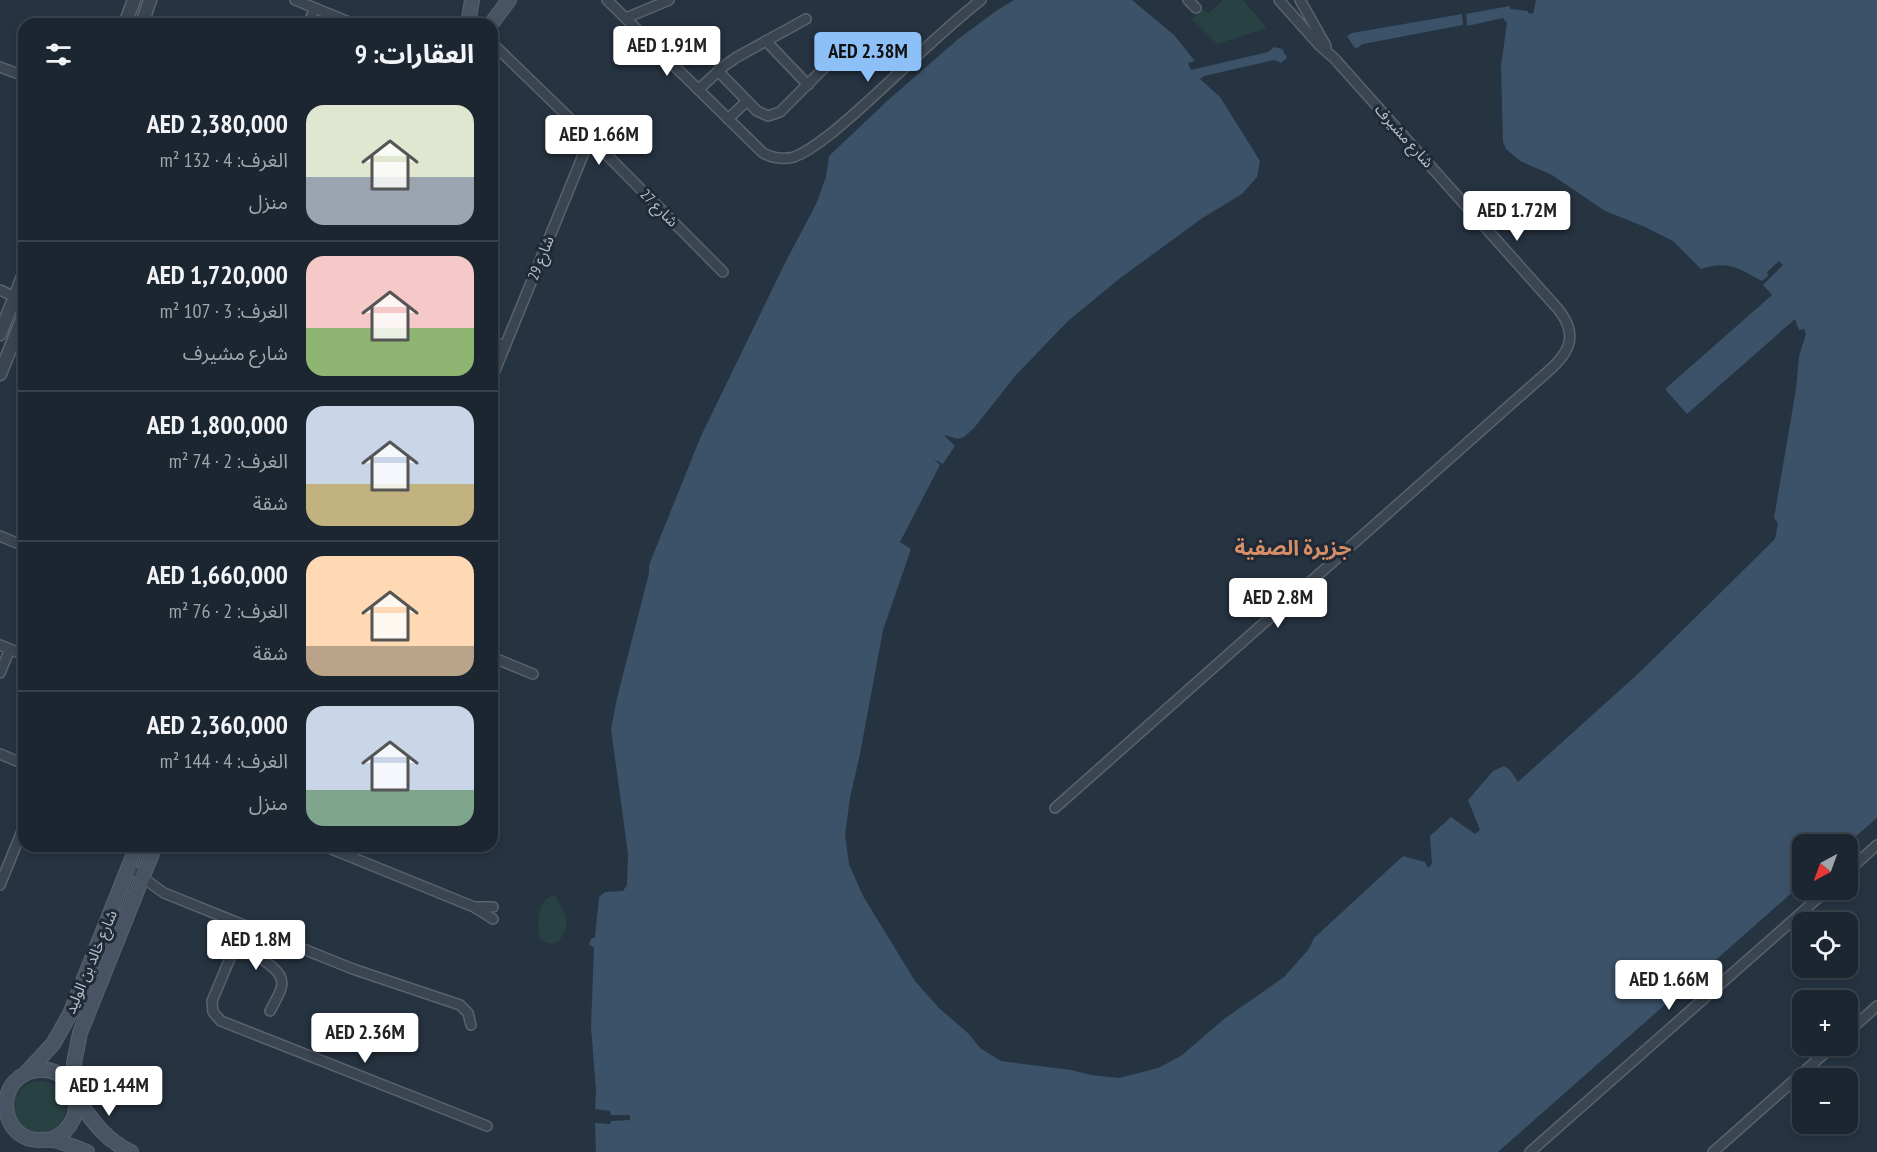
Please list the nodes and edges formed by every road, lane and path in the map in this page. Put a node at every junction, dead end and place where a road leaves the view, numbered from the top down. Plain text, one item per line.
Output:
1 (134, 0) edge
2 (150, 0) edge
3 (295, 0) edge
4 (472, 0) edge
5 (508, 0) edge
6 (608, 0) edge
7 (669, 0) edge
8 (981, 0) edge
9 (1188, 0) edge
10 (1279, 0) edge
11 (1300, 0) edge
12 (315, 8) junction
13 (1196, 8) dead end
14 (127, 18) edge
15 (144, 18) edge
16 (311, 18) edge
17 (339, 18) edge
18 (469, 18) edge
19 (495, 18) edge
20 (626, 18) junction
21 (806, 19) dead end
22 (766, 41) junction
23 (498, 49) edge
24 (1334, 58) junction
25 (0, 67) edge
26 (825, 69) dead end
27 (718, 71) junction
28 (18, 74) edge
29 (808, 85) junction
30 (699, 89) junction
31 (747, 101) junction
32 (728, 119) junction
33 (590, 138) junction
34 (723, 272) dead end
35 (18, 289) edge
36 (0, 290) edge
37 (15, 297) junction
38 (18, 308) edge
39 (10, 310) junction
40 (18, 330) edge
41 (0, 334) edge
42 (498, 343) edge
43 (505, 346) junction
44 (498, 363) edge
45 (0, 374) edge
46 (0, 536) edge
47 (18, 544) edge
48 (0, 645) edge
49 (10, 649) junction
50 (18, 652) edge
51 (498, 659) edge
52 (0, 673) edge
53 (533, 674) dead end
54 (0, 754) edge
55 (18, 762) edge
56 (1054, 808) dead end
57 (18, 841) edge
58 (1877, 845) edge
59 (134, 852) edge
60 (153, 852) edge
61 (339, 852) edge
62 (1858, 862) edge
63 (128, 867) junction
64 (143, 877) junction
65 (0, 885) edge
66 (1816, 900) edge
67 (474, 907) junction
68 (493, 907) dead end
69 (493, 919) dead end
70 (244, 925) junction
71 (263, 933) junction
72 (1877, 1006) edge
73 (270, 1011) dead end
74 (1858, 1023) edge
75 (471, 1025) dead end
76 (1822, 1056) edge
77 (23, 1075) junction
78 (0, 1082) edge
79 (75, 1095) junction
80 (6, 1122) edge
81 (487, 1126) dead end
82 (51, 1140) junction
83 (87, 1152) edge
84 (131, 1152) edge
85 (1530, 1152) edge
86 (1713, 1152) edge

1 - 14 street
2 - 15 street
3 - 12 street
4 - 18 main road
5 - 19 main road
6 - 20 street
7 - 20 street
8 - 32 street
9 - 13 street
10 - 24 street, شارع مشيرف
11 - 24 street, شارع مشيرف
12 - 16 street
12 - 17 street
20 - 30 street
21 - 22 street
22 - 27 street
22 - 29 street
23 - 33 street, شارع 27
24 - 56 street, شارع مشيرف
25 - 28 street
26 - 29 street
27 - 30 street
27 - 31 street
29 - 31 street
30 - 32 street
31 - 32 street
33 - 34 street, شارع 27
33 - 43 street, شارع 29
35 - 37 street
36 - 37 street
37 - 39 street
38 - 39 street
39 - 41 street
40 - 45 street
42 - 43 street
43 - 44 street, شارع 29
46 - 47 street
48 - 49 street
49 - 50 street
49 - 52 street
51 - 53 street
54 - 55 street
57 - 65 street
58 - 62 street
59 - 63 main road, شارع خالد بن الوليد
60 - 64 main road, شارع خالد بن الوليد
61 - 67 street
63 - 64 street
63 - 77 main road, شارع خالد بن الوليد
64 - 70 street
64 - 79 main road, شارع خالد بن الوليد
66 - 85 street
67 - 68 street
67 - 69 street
70 - 71 street
70 - 81 street
71 - 73 street
71 - 75 street
72 - 74 street
76 - 86 street
77 - 78 main road
77 - 79 main road
77 - 80 main road
79 - 82 main road
79 - 84 main road
80 - 82 main road
82 - 83 main road

